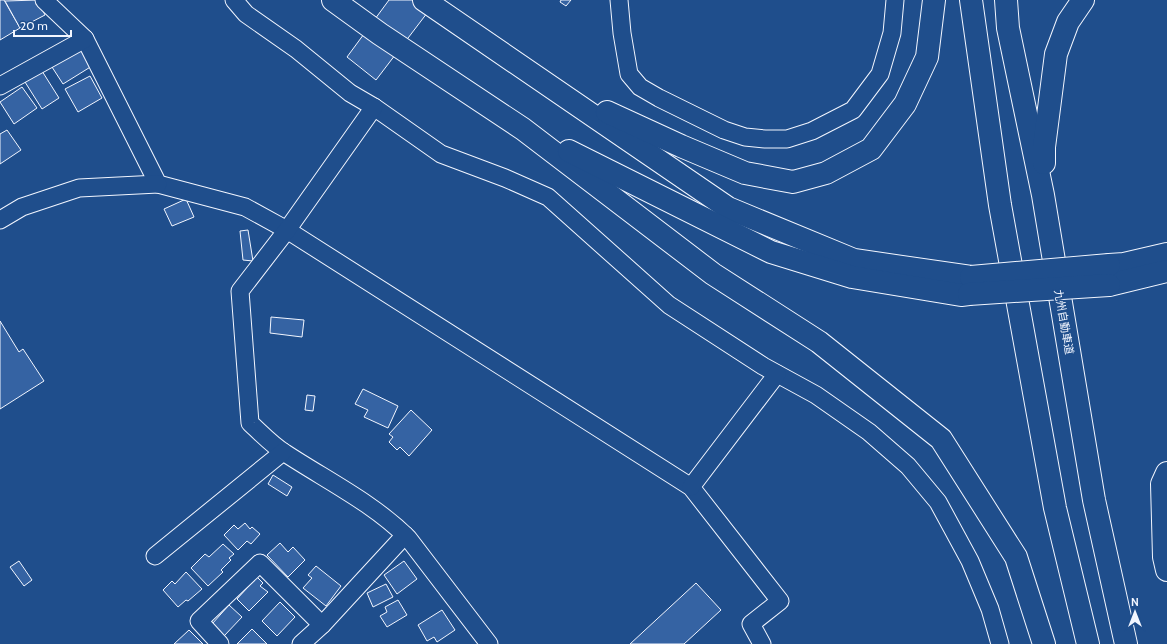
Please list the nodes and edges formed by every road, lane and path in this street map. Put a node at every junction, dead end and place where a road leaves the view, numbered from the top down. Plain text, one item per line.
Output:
1 (44, 0) edge
2 (234, 0) edge
3 (333, 0) edge
4 (424, 0) edge
5 (619, 0) edge
6 (895, 0) edge
7 (934, 0) edge
8 (971, 0) edge
9 (1006, 0) edge
10 (1083, 0) edge
11 (85, 38) junction
12 (550, 85) junction
13 (0, 86) edge
14 (374, 107) junction
15 (524, 129) junction
16 (158, 184) junction
17 (1043, 195) junction
18 (0, 220) edge
19 (287, 230) junction
20 (1167, 254) edge
21 (1167, 271) edge
22 (1109, 275) junction
23 (970, 285) junction
24 (777, 374) junction
25 (283, 452) junction
26 (1167, 473) edge
27 (691, 486) junction
28 (405, 535) junction
29 (155, 556) dead end
30 (1167, 570) edge
31 (322, 625) junction
32 (220, 644) edge
33 (301, 644) edge
34 (489, 644) edge
35 (762, 644) edge
36 (1000, 644) edge
37 (1044, 644) edge
38 (1088, 644) edge
39 (1126, 644) edge

1 - 11 street
2 - 14 street
3 - 15 main road
4 - 12 main road
5 - 6 street
7 - 12 main road
8 - 38 main road
9 - 17 main road, 九州自動車道
10 - 17 main road
11 - 13 street
11 - 16 street
12 - 23 main road
14 - 19 street
14 - 24 street
15 - 23 main road
15 - 37 main road
16 - 18 street
16 - 19 street
17 - 39 main road, 九州自動車道
19 - 25 street
19 - 27 street
20 - 22 main road
21 - 22 main road
22 - 23 main road, bridge
24 - 27 street
24 - 36 street
25 - 28 street
25 - 29 street
26 - 30 main road
27 - 35 street
28 - 31 street
28 - 34 street
31 - 32 street
31 - 33 street

